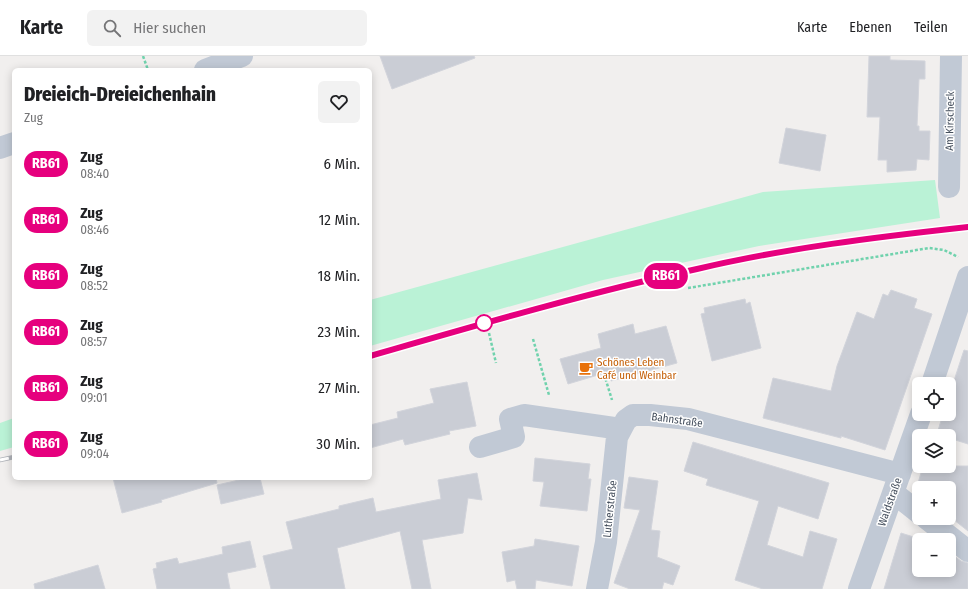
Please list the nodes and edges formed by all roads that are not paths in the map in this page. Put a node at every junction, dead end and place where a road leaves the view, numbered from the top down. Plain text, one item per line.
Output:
1 (242, 56) edge
2 (951, 56) edge
3 (210, 68) edge
4 (12, 144) edge
5 (0, 148) edge
6 (949, 187) dead end
7 (966, 268) edge
8 (934, 377) edge
9 (919, 421) edge
10 (621, 429) junction
11 (480, 447) dead end
12 (897, 484) junction
13 (912, 504) edge
14 (935, 525) edge
15 (968, 551) edge
16 (597, 589) edge
17 (859, 589) edge

1 - 3 street
2 - 6 street, Am Kirscheck
4 - 5 street
7 - 8 street
9 - 12 street, Waldstraße
10 - 11 street
10 - 12 street, Bahnstraße
10 - 16 street, Lutherstraße
12 - 13 street, Bahnstraße
12 - 17 street, Waldstraße
14 - 15 street

